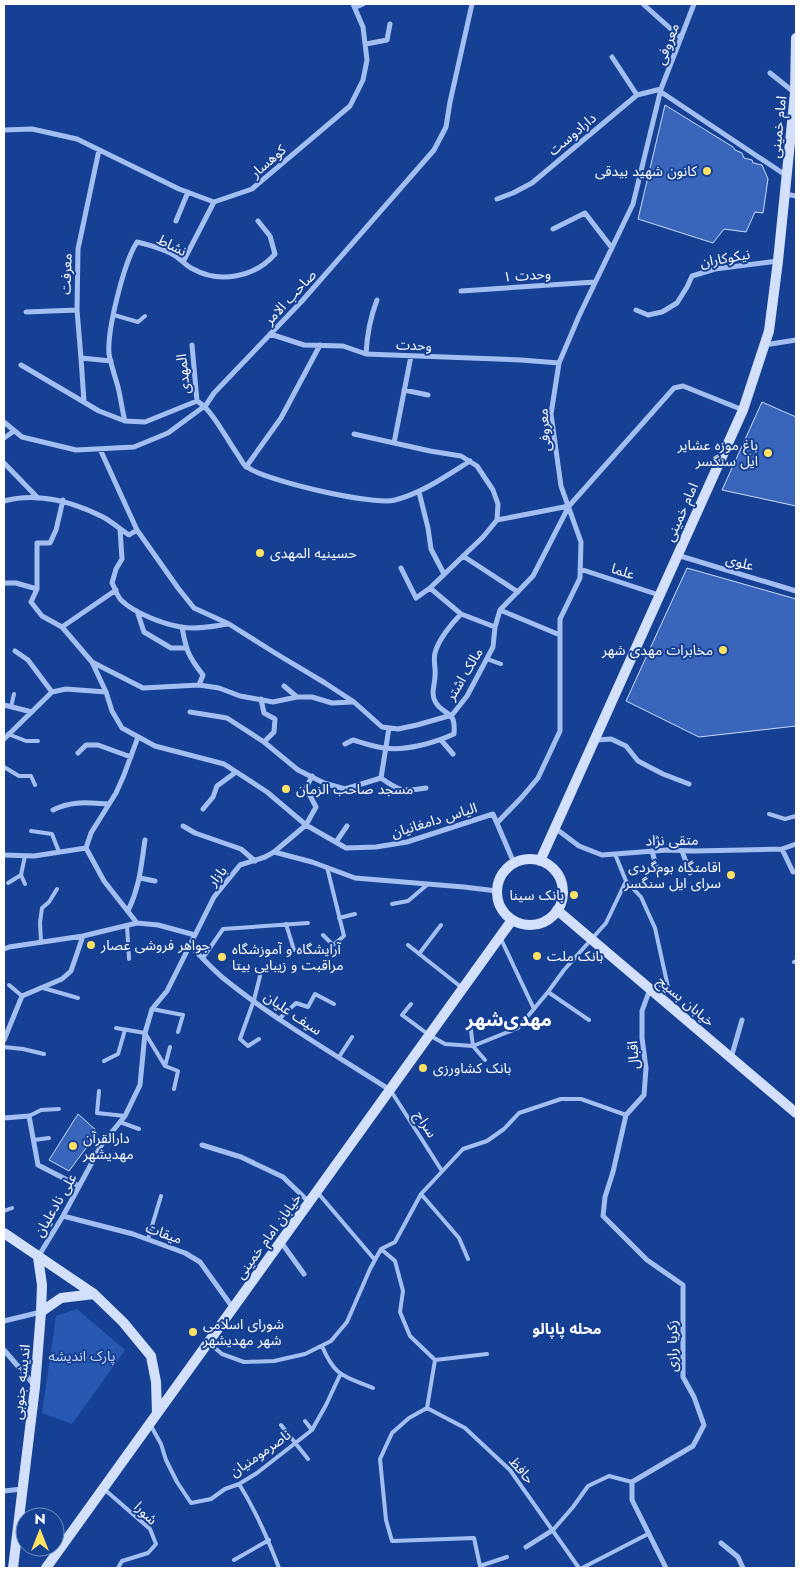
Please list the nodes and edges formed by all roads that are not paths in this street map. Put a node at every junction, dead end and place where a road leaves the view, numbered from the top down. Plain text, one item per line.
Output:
1 (362, 4) edge
2 (472, 4) edge
3 (642, 4) edge
4 (694, 4) edge
5 (354, 6) edge
6 (390, 24) dead end
7 (682, 38) junction
8 (796, 38) edge
9 (366, 44) junction
10 (612, 57) dead end
11 (770, 73) dead end
12 (661, 90) junction
13 (795, 93) junction
14 (637, 95) junction
15 (794, 122) edge
16 (4, 130) edge
17 (99, 150) junction
18 (787, 176) junction
19 (188, 192) junction
20 (785, 194) junction
21 (796, 196) edge
22 (497, 199) dead end
23 (214, 202) junction
24 (176, 221) dead end
25 (258, 221) dead end
26 (553, 229) dead end
27 (612, 248) junction
28 (778, 261) junction
29 (183, 262) junction
30 (596, 282) junction
31 (461, 290) dead end
32 (377, 300) dead end
33 (76, 310) junction
34 (636, 310) dead end
35 (26, 312) dead end
36 (114, 316) junction
37 (144, 316) dead end
38 (270, 334) junction
39 (796, 340) edge
40 (192, 345) dead end
41 (320, 345) junction
42 (764, 345) junction
43 (366, 354) junction
44 (411, 356) junction
45 (81, 358) junction
46 (111, 361) junction
47 (559, 363) junction
48 (21, 365) dead end
49 (404, 390) junction
50 (428, 395) dead end
51 (197, 401) junction
52 (84, 402) junction
53 (206, 405) junction
54 (743, 410) junction
55 (124, 421) junction
56 (4, 422) edge
57 (14, 431) junction
58 (354, 434) dead end
59 (4, 438) edge
60 (394, 443) junction
61 (100, 449) junction
62 (470, 461) junction
63 (4, 463) edge
64 (246, 467) junction
65 (419, 492) junction
66 (38, 498) junction
67 (4, 500) edge
68 (63, 500) junction
69 (569, 506) junction
70 (497, 520) junction
71 (120, 529) junction
72 (138, 530) junction
73 (463, 556) junction
74 (677, 556) junction
75 (401, 568) dead end
76 (580, 569) junction
77 (444, 574) junction
78 (4, 583) edge
79 (36, 588) junction
80 (430, 588) junction
81 (116, 590) junction
82 (796, 591) edge
83 (518, 592) junction
84 (659, 595) junction
85 (500, 610) junction
86 (137, 611) junction
87 (461, 614) junction
88 (229, 624) junction
89 (62, 627) junction
90 (182, 627) junction
91 (495, 627) junction
92 (560, 635) junction
93 (185, 648) junction
94 (15, 651) dead end
95 (487, 659) junction
96 (92, 662) junction
97 (501, 664) dead end
98 (199, 685) junction
99 (284, 686) dead end
100 (52, 692) junction
101 (106, 692) junction
102 (14, 694) dead end
103 (298, 697) junction
104 (261, 699) junction
105 (354, 702) junction
106 (4, 705) edge
107 (11, 707) junction
108 (32, 712) junction
109 (190, 712) dead end
110 (452, 715) junction
111 (389, 728) junction
112 (8, 734) junction
113 (138, 737) junction
114 (4, 739) edge
115 (442, 740) junction
116 (594, 740) junction
117 (38, 741) dead end
118 (264, 742) junction
119 (345, 744) dead end
120 (386, 748) junction
121 (78, 753) dead end
122 (453, 754) dead end
123 (131, 757) junction
124 (4, 767) edge
125 (236, 772) junction
126 (312, 776) junction
127 (381, 778) junction
128 (689, 784) dead end
129 (35, 785) dead end
130 (426, 788) dead end
131 (109, 804) junction
132 (204, 809) dead end
133 (53, 810) dead end
134 (769, 814) dead end
135 (796, 816) edge
136 (497, 823) junction
137 (306, 825) junction
138 (184, 826) dead end
139 (347, 826) dead end
140 (554, 828) junction
141 (30, 831) dead end
142 (145, 840) dead end
143 (336, 842) junction
144 (796, 844) edge
145 (86, 848) junction
146 (782, 849) junction
147 (652, 851) junction
148 (682, 851) junction
149 (59, 852) junction
150 (274, 852) junction
151 (615, 854) junction
152 (4, 855) edge
153 (25, 856) junction
154 (255, 861) junction
155 (540, 861) junction
156 (514, 863) junction
157 (327, 867) junction
158 (657, 869) dead end
159 (792, 872) dead end
160 (690, 873) dead end
161 (21, 875) junction
162 (140, 878) junction
163 (155, 881) dead end
164 (626, 881) junction
165 (8, 883) dead end
166 (25, 884) dead end
167 (428, 884) junction
168 (56, 890) dead end
169 (497, 891) junction
170 (392, 904) dead end
171 (557, 910) junction
172 (128, 911) junction
173 (355, 914) dead end
174 (339, 918) junction
175 (512, 920) junction
176 (136, 923) junction
177 (308, 923) dead end
178 (286, 924) junction
179 (127, 925) junction
180 (441, 925) dead end
181 (195, 935) junction
182 (322, 935) dead end
183 (83, 936) junction
184 (500, 937) junction
185 (591, 938) junction
186 (41, 942) junction
187 (408, 945) dead end
188 (190, 946) junction
189 (4, 949) edge
190 (294, 950) dead end
191 (419, 954) junction
192 (202, 958) junction
193 (129, 959) dead end
194 (261, 972) dead end
195 (9, 985) dead end
196 (43, 988) junction
197 (463, 988) junction
198 (650, 988) junction
199 (548, 992) junction
200 (22, 996) junction
201 (78, 998) dead end
202 (661, 998) junction
203 (254, 1000) junction
204 (334, 1004) dead end
205 (411, 1004) dead end
206 (152, 1009) junction
207 (534, 1009) junction
208 (280, 1018) junction
209 (589, 1020) dead end
210 (742, 1020) dead end
211 (470, 1023) dead end
212 (116, 1028) dead end
213 (126, 1030) junction
214 (178, 1032) dead end
215 (145, 1034) junction
216 (429, 1035) junction
217 (352, 1037) dead end
218 (259, 1039) dead end
219 (4, 1040) edge
220 (473, 1046) junction
221 (4, 1047) edge
222 (170, 1047) dead end
223 (44, 1054) dead end
224 (339, 1057) junction
225 (731, 1058) junction
226 (485, 1060) dead end
227 (104, 1061) dead end
228 (165, 1066) junction
229 (174, 1089) dead end
230 (390, 1090) junction
231 (99, 1091) dead end
232 (59, 1109) dead end
233 (796, 1113) edge
234 (626, 1115) junction
235 (29, 1116) junction
236 (125, 1116) junction
237 (4, 1118) edge
238 (120, 1122) junction
239 (139, 1130) dead end
240 (49, 1138) dead end
241 (34, 1140) junction
242 (202, 1145) dead end
243 (442, 1171) junction
244 (79, 1186) junction
245 (317, 1192) junction
246 (420, 1194) junction
247 (161, 1196) dead end
248 (309, 1203) junction
249 (12, 1208) dead end
250 (4, 1211) edge
251 (63, 1216) junction
252 (4, 1233) edge
253 (148, 1239) junction
254 (281, 1242) junction
255 (381, 1249) junction
256 (38, 1257) junction
257 (468, 1259) dead end
258 (376, 1260) junction
259 (304, 1274) dead end
260 (94, 1294) junction
261 (234, 1308) junction
262 (41, 1312) junction
263 (4, 1321) edge
264 (209, 1343) junction
265 (322, 1346) junction
266 (4, 1350) edge
267 (487, 1354) dead end
268 (434, 1360) junction
269 (340, 1374) junction
270 (35, 1387) junction
271 (373, 1388) dead end
272 (427, 1408) junction
273 (156, 1413) junction
274 (305, 1421) dead end
275 (149, 1424) junction
276 (281, 1425) dead end
277 (312, 1430) junction
278 (295, 1443) junction
279 (308, 1459) dead end
280 (632, 1482) junction
281 (239, 1484) junction
282 (23, 1489) junction
283 (104, 1489) junction
284 (4, 1491) edge
285 (553, 1530) junction
286 (648, 1534) junction
287 (269, 1540) junction
288 (721, 1542) dead end
289 (526, 1547) dead end
290 (507, 1557) dead end
291 (234, 1560) dead end
292 (13, 1568) edge
293 (46, 1568) edge
294 (118, 1568) edge
295 (279, 1568) edge
296 (581, 1568) edge
297 (666, 1568) edge
298 (743, 1568) edge

1 - 5 street
2 - 38 street, صاحب الامر
3 - 7 street
4 - 7 street, معروفی
5 - 9 street, کوهسار
6 - 9 street
7 - 12 street, معروفی
8 - 13 street, امام خمینی
9 - 23 street, کوهسار
10 - 14 street
11 - 13 street
12 - 14 street, دارادوست
12 - 18 street
12 - 27 street, معروفی
13 - 15 street, امام خمینی
14 - 22 street, دارادوست
15 - 18 street, امام خمینی
16 - 17 street
17 - 19 street
17 - 33 street, معرفت
18 - 20 street, امام خمینی
19 - 23 street
19 - 24 street
20 - 21 street
20 - 28 street, امام خمینی
23 - 29 street
25 - 29 street, نشاط
26 - 27 street
27 - 30 street, معروفی
28 - 34 street, نیکوکاران
28 - 42 street, امام خمینی
29 - 36 street, نشاط
30 - 31 street, وحدت ۱
30 - 47 street, معروفی
32 - 43 street
33 - 35 street
33 - 45 street, معرفت
36 - 37 lane
36 - 46 street, نشاط
38 - 41 street, وحدت
38 - 53 street, صاحب الامر
39 - 42 street
40 - 51 street, المهدی
41 - 43 street, وحدت
41 - 64 street
42 - 54 street, امام خمینی
43 - 44 street, وحدت
44 - 47 street, وحدت
44 - 49 street
45 - 46 street
45 - 52 street, معرفت
46 - 55 street, نشاط
47 - 69 street, معروفی
48 - 52 street
49 - 50 street
49 - 60 street
51 - 53 street
51 - 55 street
52 - 55 street
53 - 61 street, صاحب الامر
53 - 64 street
54 - 69 street, مالک اشتر
54 - 74 street, امام خمینی
56 - 57 street, صاحب الامر
57 - 59 street
57 - 61 street, صاحب الامر
58 - 60 street
60 - 62 street
61 - 72 street
62 - 65 street
62 - 70 street
63 - 66 street
64 - 65 street
65 - 77 street
66 - 67 street
66 - 68 street
68 - 71 street
68 - 79 street, الیاس دامغانیان
69 - 70 street
69 - 76 street, معروفی
69 - 83 street, مالک اشتر
70 - 73 street
71 - 72 street
71 - 81 street
72 - 88 street
73 - 77 street
73 - 83 street
74 - 82 street, علوی
74 - 84 street, امام خمینی
75 - 80 street
76 - 84 street, علما
76 - 92 street, معروفی
77 - 80 street
78 - 79 street
79 - 89 street, الیاس دامغانیان
80 - 87 street
81 - 86 street
81 - 89 street
83 - 85 street, مالک اشتر
84 - 116 street, امام خمینی
85 - 91 street, مالک اشتر
85 - 92 street
86 - 90 street
86 - 93 street
87 - 91 street
87 - 110 street
88 - 90 street
88 - 105 street
89 - 96 street, الیاس دامغانیان
90 - 93 street
91 - 95 street, مالک اشتر
92 - 136 street, معروفی
93 - 98 street
94 - 100 street
95 - 97 lane
95 - 110 street, مالک اشتر
96 - 98 street
96 - 101 street, الیاس دامغانیان
98 - 104 street
99 - 103 street
100 - 101 street
100 - 108 street
101 - 113 street, الیاس دامغانیان
102 - 107 lane
103 - 104 street
103 - 105 street
104 - 118 street
105 - 111 street
106 - 107 street
107 - 108 street
108 - 112 street
109 - 118 street
110 - 111 street, مالک اشتر
110 - 115 street
111 - 120 street
112 - 114 street
112 - 117 lane
113 - 123 street
113 - 125 street, الیاس دامغانیان
115 - 120 street
115 - 122 street
116 - 128 street
116 - 140 street, امام خمینی
118 - 126 street
119 - 120 street
120 - 127 street
121 - 123 street
123 - 131 street
124 - 129 lane
125 - 132 street
125 - 137 street, الیاس دامغانیان
126 - 127 street
126 - 137 street
127 - 130 street
131 - 133 street
131 - 145 street
134 - 135 lane
136 - 143 street, الیاس دامغانیان
136 - 156 street
137 - 143 street, الیاس دامغانیان
137 - 150 street, بازار
138 - 154 street
139 - 143 street
140 - 151 street, متقی نژاد
140 - 155 street, امام خمینی
141 - 149 lane
142 - 162 street
144 - 146 street, متقی نژاد
145 - 149 street
145 - 172 street
146 - 148 street, متقی نژاد
146 - 159 street
147 - 148 street, متقی نژاد
147 - 151 street, متقی نژاد
147 - 158 street
148 - 160 street
149 - 153 street
150 - 154 street, بازار
150 - 157 street
151 - 164 lane
152 - 153 street
153 - 161 lane
154 - 181 street, بازار
155 - 156 street
155 - 171 street
156 - 169 street
157 - 167 street
157 - 174 lane
161 - 165 lane
161 - 166 lane
162 - 163 street
162 - 172 street
164 - 185 lane
164 - 202 lane
167 - 169 street
167 - 170 lane
168 - 186 lane
169 - 175 street
171 - 175 street
171 - 185 street, خیابان بسیج
172 - 176 street
173 - 174 lane
174 - 182 lane
175 - 184 street, خیابان امام خمینی
176 - 179 street
176 - 181 street
177 - 178 lane
178 - 190 lane
178 - 192 lane
179 - 183 street
179 - 193 lane
180 - 191 lane
181 - 188 street, بازار
183 - 186 street
183 - 196 street
184 - 197 street, خیابان امام خمینی
184 - 207 lane
185 - 198 street, خیابان بسیج
185 - 199 lane
186 - 189 street
187 - 191 lane
188 - 192 street, سیف علیان
188 - 206 street, بازار
191 - 197 lane
192 - 203 street, سیف علیان
194 - 203 lane
195 - 200 lane
196 - 200 street
196 - 201 lane
197 - 216 street, خیابان امام خمینی
198 - 202 street, خیابان بسیج
198 - 234 street, اقبال
199 - 207 lane
199 - 209 lane
200 - 219 street
202 - 225 street, خیابان بسیج
203 - 208 street, سیف علیان
203 - 218 lane
204 - 208 lane
205 - 216 lane
206 - 214 lane
206 - 215 street, علی نادعلیان
207 - 220 lane
208 - 224 street, سیف علیان
210 - 225 street
211 - 220 lane
212 - 213 lane
213 - 215 lane
213 - 227 lane
215 - 228 lane
215 - 236 street, علی نادعلیان
216 - 220 lane
216 - 230 street, خیابان امام خمینی
217 - 224 lane
220 - 226 lane
221 - 223 lane
222 - 228 lane
224 - 230 street, سیف علیان
225 - 233 street, خیابان بسیج
228 - 229 lane
230 - 243 lane, سراج
230 - 245 street, خیابان امام خمینی
231 - 236 lane
232 - 235 lane
234 - 243 lane
234 - 280 street, زکریا رازی
235 - 237 street
235 - 241 street
236 - 238 street, علی نادعلیان
238 - 239 lane
238 - 244 street, علی نادعلیان
240 - 241 lane
241 - 244 street
242 - 248 street
243 - 246 lane
244 - 251 street, علی نادعلیان
245 - 248 street, خیابان امام خمینی
245 - 258 lane
246 - 255 lane
246 - 257 lane
247 - 253 lane
248 - 254 street, خیابان امام خمینی
249 - 250 lane
251 - 253 street, میقات
251 - 256 street, علی نادعلیان
252 - 256 street
253 - 261 street, میقات
254 - 259 street
254 - 261 street, خیابان امام خمینی
255 - 258 lane
255 - 268 lane
256 - 260 street
256 - 262 street, اندیشه جنوبی
258 - 265 lane
260 - 262 street
260 - 273 street
261 - 264 street, خیابان امام خمینی
262 - 263 street
262 - 270 street, اندیشه جنوبی
264 - 265 lane
264 - 273 street, خیابان امام خمینی
265 - 269 lane
266 - 270 street
267 - 268 lane
268 - 272 lane
269 - 271 lane
269 - 277 lane, ناصرمومنیان
270 - 282 street, اندیشه جنوبی
272 - 285 lane, حافظ
272 - 290 lane
273 - 275 street, خیابان امام خمینی
274 - 277 lane
275 - 281 lane, ناصرمومنیان
275 - 283 street, خیابان امام خمینی
276 - 278 lane
277 - 278 lane, ناصرمومنیان
278 - 279 lane
278 - 281 lane, ناصرمومنیان
280 - 285 lane
280 - 286 street
281 - 287 lane
282 - 284 street
282 - 292 street, اندیشه جنوبی
283 - 293 street, خیابان امام خمینی
283 - 294 lane, شورا
285 - 289 street
285 - 296 lane, حافظ
286 - 296 lane
286 - 297 street
287 - 291 lane
287 - 295 lane
288 - 298 street

